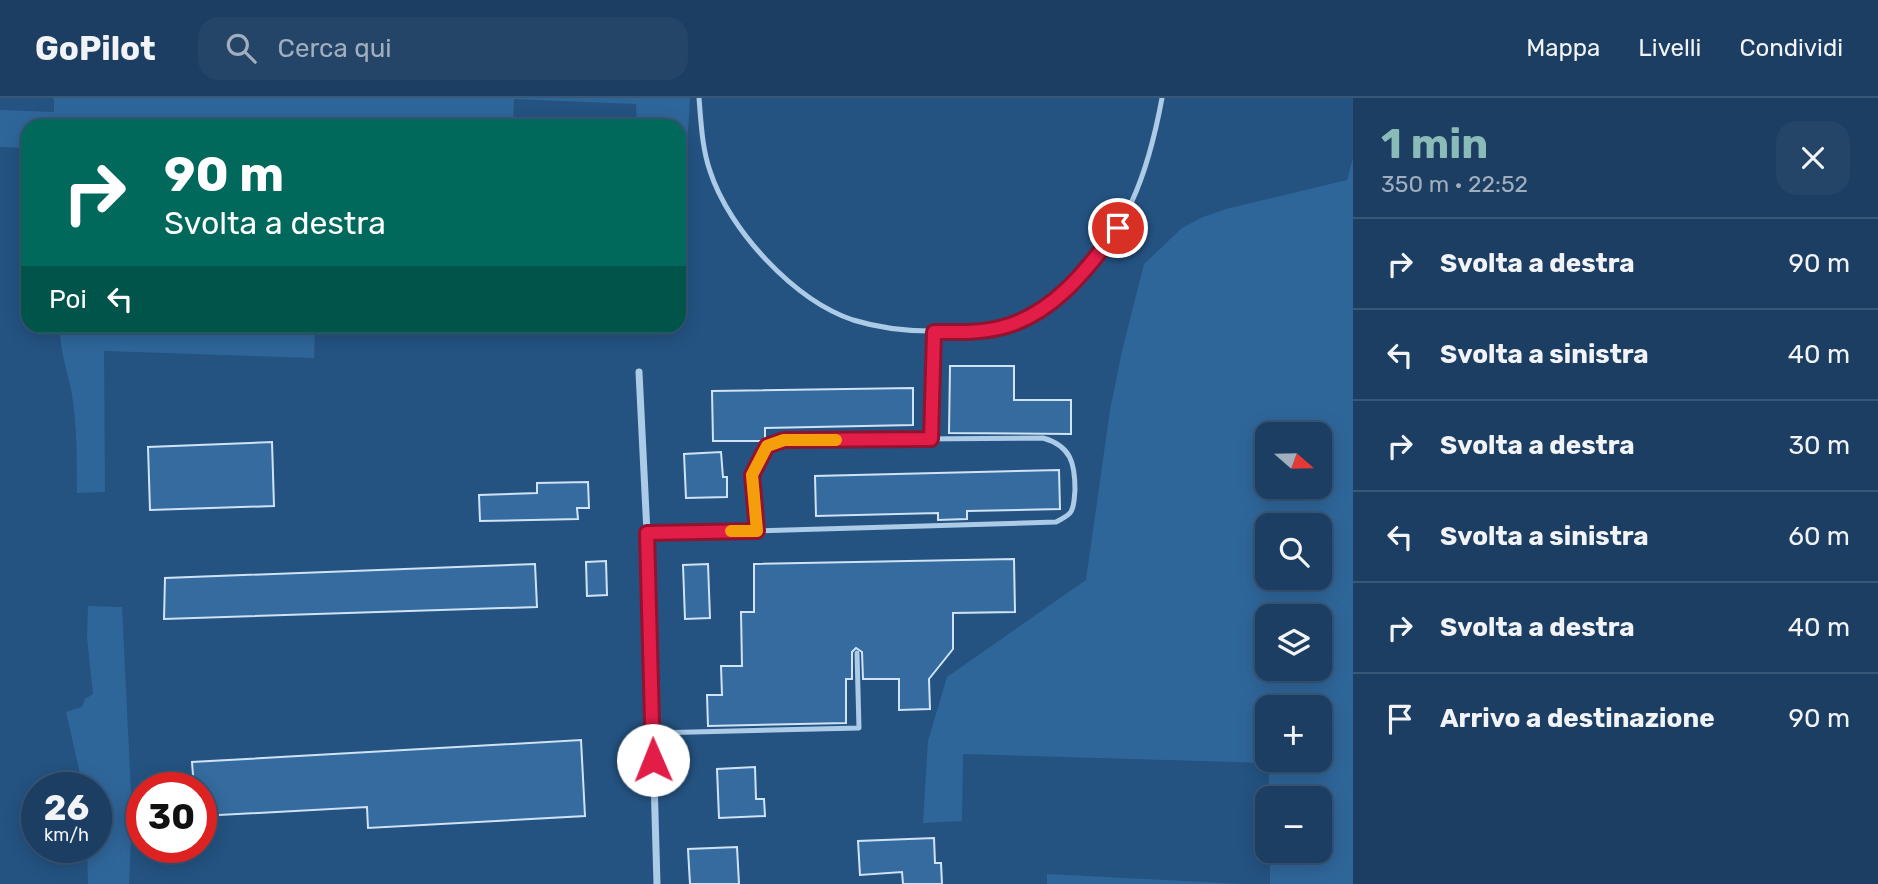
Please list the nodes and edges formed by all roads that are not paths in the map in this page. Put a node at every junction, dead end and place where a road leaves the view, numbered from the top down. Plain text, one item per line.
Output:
1 (699, 98) edge
2 (1161, 98) edge
3 (934, 332) junction
4 (639, 372) dead end
5 (931, 439) junction
6 (757, 531) junction
7 (647, 533) junction
8 (857, 653) dead end
9 (653, 733) junction
10 (657, 884) edge

1 - 3 lane
2 - 3 lane
3 - 5 lane
4 - 7 street
5 - 6 lane
5 - 6 lane
6 - 7 lane
7 - 9 street
8 - 9 lane
9 - 10 street

